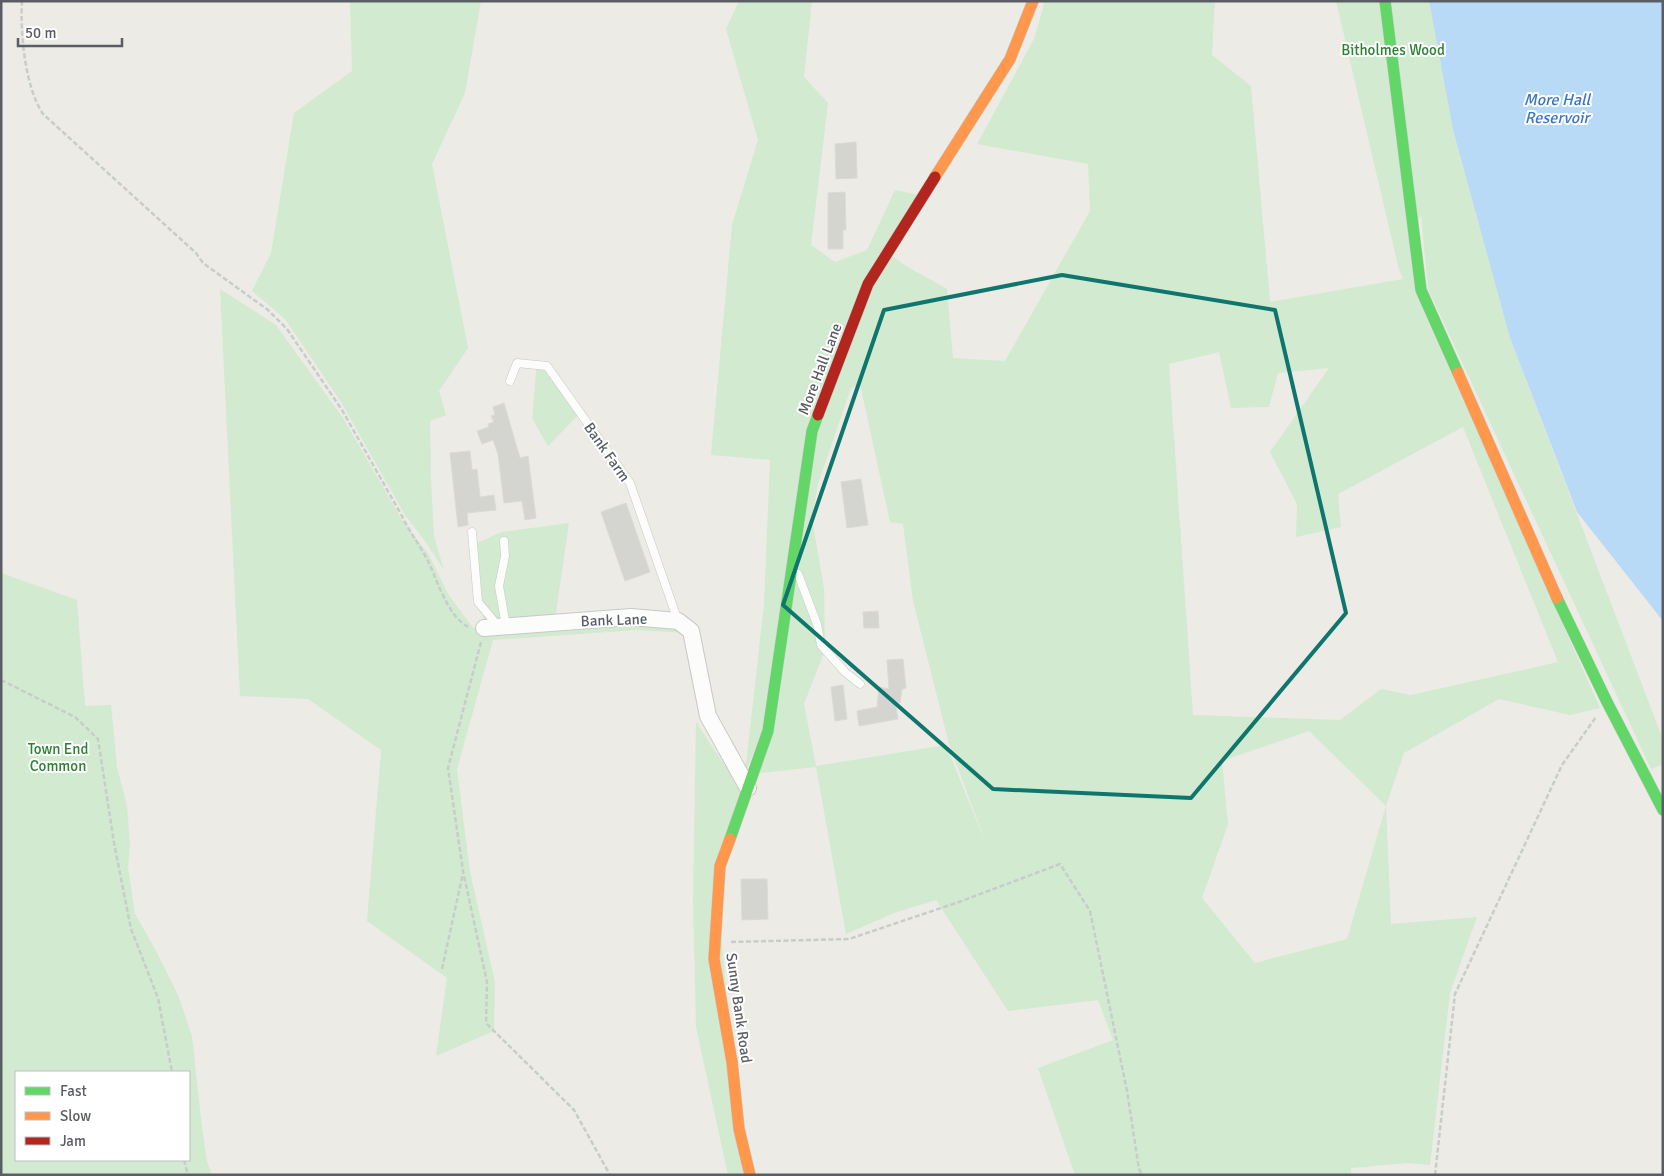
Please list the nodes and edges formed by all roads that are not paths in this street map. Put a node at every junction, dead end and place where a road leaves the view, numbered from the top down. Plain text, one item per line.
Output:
1 (1033, 1) edge
2 (1385, 1) edge
3 (510, 381) dead end
4 (472, 532) dead end
5 (504, 540) dead end
6 (793, 561) junction
7 (678, 620) junction
8 (496, 627) junction
9 (860, 684) dead end
10 (748, 788) junction
11 (1663, 810) edge
12 (750, 1175) edge

1 - 6 street, More Hall Lane
2 - 11 street
3 - 7 lane, Bank Farm
4 - 8 lane
5 - 8 lane
6 - 9 lane
6 - 10 street, More Hall Lane
7 - 8 street, Bank Lane
7 - 10 street
10 - 12 street, Sunny Bank Road

